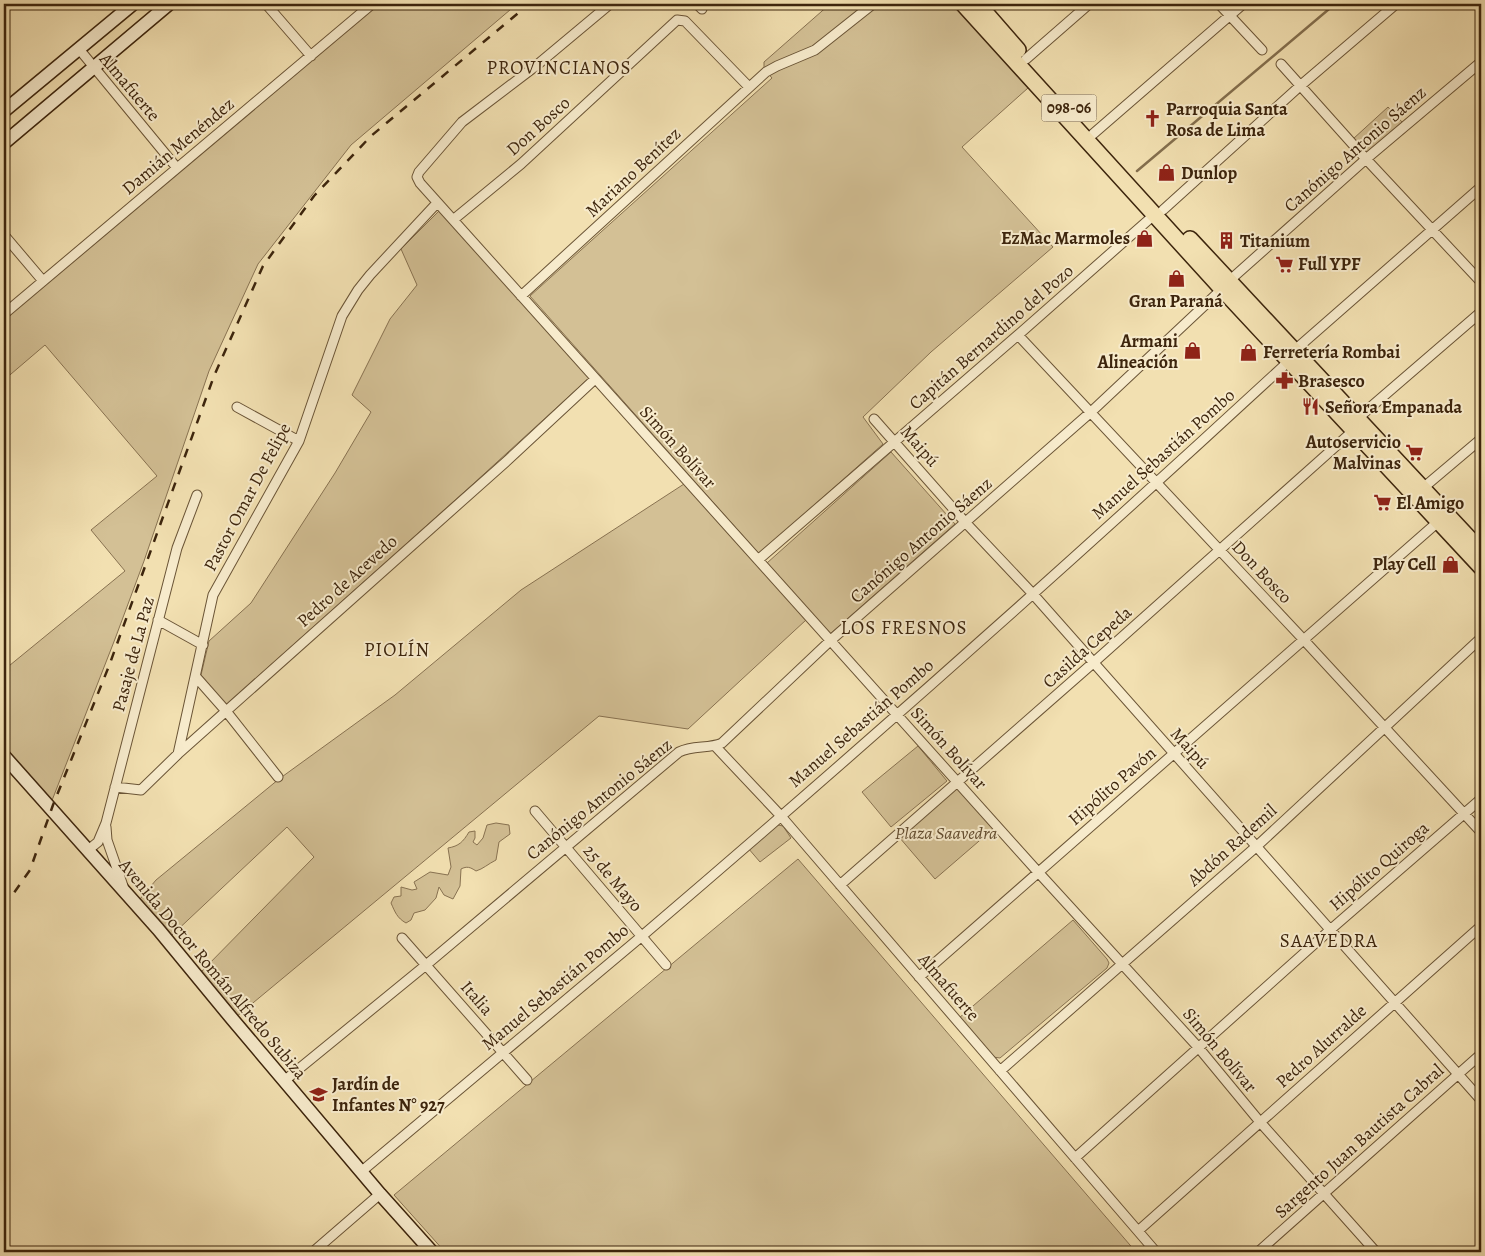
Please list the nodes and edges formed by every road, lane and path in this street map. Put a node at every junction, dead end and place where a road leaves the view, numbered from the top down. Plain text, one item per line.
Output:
1 (133, 4) edge
2 (169, 4) edge
3 (266, 4) edge
4 (372, 4) edge
5 (610, 4) edge
6 (873, 4) edge
7 (963, 4) edge
8 (978, 4) edge
9 (1089, 4) edge
10 (1219, 4) edge
11 (1243, 4) edge
12 (1396, 4) edge
13 (1229, 15) junction
14 (79, 49) junction
15 (1262, 50) dead end
16 (311, 56) junction
17 (1026, 59) junction
18 (1481, 62) edge
19 (1281, 64) dead end
20 (93, 68) junction
21 (1300, 86) junction
22 (750, 87) junction
23 (4, 111) edge
24 (1093, 134) junction
25 (4, 143) edge
26 (1366, 159) junction
27 (177, 168) junction
28 (1481, 187) edge
29 (437, 203) junction
30 (1158, 213) junction
31 (453, 220) junction
32 (1431, 229) junction
33 (4, 235) edge
34 (43, 281) junction
35 (1481, 282) edge
36 (1225, 285) junction
37 (521, 296) junction
38 (1481, 312) edge
39 (4, 314) edge
40 (1018, 335) junction
41 (1292, 356) junction
42 (595, 379) junction
43 (237, 408) dead end
44 (1091, 412) junction
45 (874, 419) dead end
46 (1356, 424) junction
47 (1481, 439) edge
48 (299, 441) junction
49 (895, 442) junction
50 (1158, 482) junction
51 (1423, 488) junction
52 (197, 495) dead end
53 (1438, 521) junction
54 (965, 522) junction
55 (1220, 551) junction
56 (1481, 551) edge
57 (758, 560) junction
58 (1481, 567) edge
59 (1032, 594) junction
60 (158, 620) junction
61 (1481, 638) edge
62 (1303, 639) junction
63 (831, 640) junction
64 (203, 645) junction
65 (1093, 663) junction
66 (196, 677) junction
67 (226, 711) junction
68 (897, 715) junction
69 (1385, 728) junction
70 (715, 746) junction
71 (178, 754) junction
72 (1173, 754) junction
73 (4, 756) edge
74 (278, 777) dead end
75 (958, 782) junction
76 (115, 787) junction
77 (1481, 799) edge
78 (535, 811) dead end
79 (1464, 814) junction
80 (780, 815) junction
81 (106, 823) junction
82 (1481, 832) edge
83 (565, 846) junction
84 (1257, 846) junction
85 (88, 850) junction
86 (1038, 872) junction
87 (840, 885) junction
88 (124, 891) junction
89 (1481, 926) edge
90 (1330, 930) junction
91 (641, 936) junction
92 (402, 938) dead end
93 (1124, 964) junction
94 (426, 965) junction
95 (666, 965) dead end
96 (919, 977) junction
97 (1394, 1002) junction
98 (1198, 1048) junction
99 (502, 1052) junction
100 (1481, 1054) edge
101 (1000, 1071) junction
102 (1458, 1074) junction
103 (527, 1080) dead end
104 (284, 1081) junction
105 (1481, 1100) edge
106 (1260, 1122) junction
107 (1075, 1158) junction
108 (362, 1171) junction
109 (380, 1194) junction
110 (1324, 1195) junction
111 (1138, 1231) junction
112 (313, 1252) edge
113 (432, 1252) edge
114 (1156, 1252) edge
115 (1258, 1252) edge
116 (1376, 1252) edge

1 - 14 main road
2 - 20 main road
3 - 16 street
4 - 16 street, Damián Menéndez
5 - 29 street, Simón Bolívar
6 - 22 street, Mariano Benítez
7 - 30 main road, 098-06
8 - 17 main road, 098-06
9 - 17 street
10 - 13 street
11 - 13 street
12 - 21 street, Capitán Bernardino del Pozo
13 - 15 street
13 - 24 street
14 - 20 street, Almafuerte
14 - 23 main road
16 - 27 street, Damián Menéndez
17 - 24 main road, 098-06
18 - 26 street, Canónigo Antonio Sáenz
19 - 21 street
20 - 25 main road
20 - 27 street, Almafuerte
21 - 26 street
21 - 30 street, Capitán Bernardino del Pozo
22 - 31 street, Don Bosco
22 - 37 street, Mariano Benítez
24 - 30 main road, 098-06
26 - 32 street
26 - 36 street, Canónigo Antonio Sáenz
27 - 34 street, Damián Menéndez
28 - 32 street, Manuel Sebastián Pombo
29 - 31 street, Simón Bolívar
29 - 48 street, Pastor Omar De Felipe
30 - 36 main road, 098-06
30 - 40 street, Capitán Bernardino del Pozo
31 - 37 street, Simón Bolívar
32 - 35 street
32 - 41 street, Manuel Sebastián Pombo
33 - 34 street
34 - 39 street, Damián Menéndez
36 - 41 main road, 098-06
36 - 44 street, Canónigo Antonio Sáenz
37 - 42 street, Simón Bolívar
38 - 46 street, Casilda Cepeda
40 - 44 street, Don Bosco
40 - 49 street, Capitán Bernardino del Pozo
41 - 46 main road, 098-06
41 - 50 street, Manuel Sebastián Pombo
42 - 57 street, Simón Bolívar
42 - 67 street, Pedro de Acevedo
43 - 48 street
44 - 50 street, Don Bosco
44 - 54 street, Canónigo Antonio Sáenz
45 - 49 street, Maipú
46 - 51 main road, 098-06
46 - 53 main road, 098-06
46 - 55 street, Casilda Cepeda
47 - 51 street
48 - 64 street, Pastor Omar De Felipe
49 - 54 street, Maipú
49 - 57 street, Capitán Bernardino del Pozo
50 - 55 street, Don Bosco
50 - 59 street, Manuel Sebastián Pombo
51 - 56 main road, 098-06
52 - 60 street, Pasaje de La Paz
53 - 58 main road, 098-06
53 - 62 street, Hipólito Pavón
54 - 59 street, Maipú
54 - 63 street, Canónigo Antonio Sáenz
55 - 62 street, Don Bosco
55 - 65 street, Casilda Cepeda
57 - 63 street, Simón Bolívar
59 - 65 street, Maipú
59 - 68 street, Manuel Sebastián Pombo
60 - 64 street
60 - 76 street, Pasaje de La Paz
61 - 69 street, Abdón Rademil
62 - 69 street, Don Bosco
62 - 72 street, Hipólito Pavón
63 - 68 street, Simón Bolívar
63 - 70 street, Canónigo Antonio Sáenz
64 - 66 street, Pastor Omar De Felipe
65 - 72 street, Maipú
65 - 75 street, Casilda Cepeda
66 - 67 street
66 - 71 street, Pastor Omar De Felipe
67 - 71 street, Pedro de Acevedo
67 - 74 street
68 - 75 street, Simón Bolívar
68 - 80 street, Manuel Sebastián Pombo
69 - 79 street, Don Bosco
69 - 84 street, Abdón Rademil
70 - 80 street, Almafuerte
70 - 83 street, Canónigo Antonio Sáenz
71 - 76 street, Pedro de Acevedo
72 - 84 street, Maipú
72 - 86 street, Hipólito Pavón
73 - 85 main road, Avenida Doctor Román Alfredo Subiza
75 - 86 street, Simón Bolívar
75 - 87 street, Casilda Cepeda
76 - 81 street, Pasaje de La Paz
77 - 79 street, Hipólito Quiroga
78 - 83 street, 25 de Mayo
79 - 82 street, Don Bosco
79 - 90 street, Hipólito Quiroga
80 - 87 street, Almafuerte
80 - 91 street, Manuel Sebastián Pombo
81 - 85 street, Pasaje de La Paz
81 - 88 street, Pasaje de La Paz
83 - 91 street, 25 de Mayo
83 - 94 street, Canónigo Antonio Sáenz
84 - 90 street, Maipú
84 - 93 street, Abdón Rademil
85 - 88 main road, Avenida Doctor Román Alfredo Subiza
86 - 93 street, Simón Bolívar
86 - 96 street, Hipólito Pavón
87 - 96 street, Almafuerte
88 - 104 main road, Avenida Doctor Román Alfredo Subiza
89 - 97 street, Pedro Alurralde
90 - 97 street, Maipú
90 - 98 street, Hipólito Quiroga
91 - 95 street, 25 de Mayo
91 - 99 street, Manuel Sebastián Pombo
92 - 94 street, Italia
93 - 98 street, Simón Bolívar
93 - 101 street, Abdón Rademil
94 - 99 street, Italia
94 - 104 street, Canónigo Antonio Sáenz
96 - 101 street, Almafuerte
97 - 102 street, Maipú
97 - 106 street, Pedro Alurralde
98 - 106 street, Simón Bolívar
98 - 107 street, Hipólito Quiroga
99 - 103 street, Italia
99 - 108 street, Manuel Sebastián Pombo
100 - 102 street, Sargento Juan Bautista Cabral
101 - 107 street, Almafuerte
102 - 105 street, Maipú
102 - 110 street, Sargento Juan Bautista Cabral
104 - 108 main road, Avenida Doctor Román Alfredo Subiza
106 - 110 street, Simón Bolívar
106 - 111 street, Pedro Alurralde
107 - 111 street, Almafuerte
108 - 109 main road, Avenida Doctor Román Alfredo Subiza
109 - 112 street
109 - 113 main road, Avenida Doctor Román Alfredo Subiza
110 - 115 street, Sargento Juan Bautista Cabral
110 - 116 street, Simón Bolívar
111 - 114 street, Almafuerte

